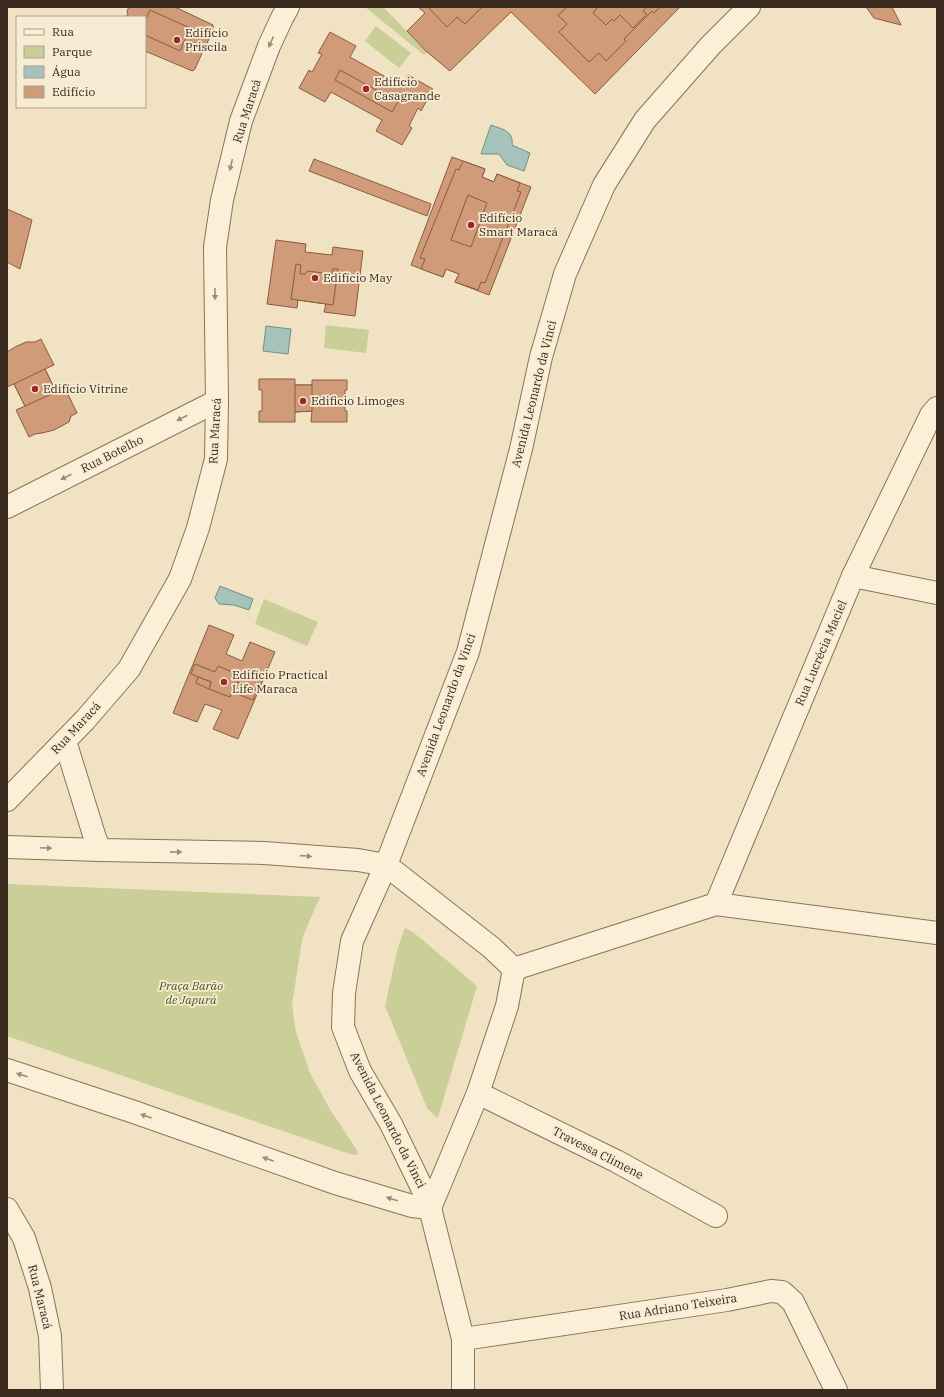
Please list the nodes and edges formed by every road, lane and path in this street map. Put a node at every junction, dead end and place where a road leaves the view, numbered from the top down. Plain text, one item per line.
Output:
1 (288, 7) edge
2 (749, 7) edge
3 (217, 401) junction
4 (937, 408) edge
5 (7, 506) edge
6 (853, 576) junction
7 (937, 593) edge
8 (65, 741) junction
9 (7, 800) edge
10 (7, 847) edge
11 (100, 850) junction
12 (386, 865) junction
13 (716, 904) junction
14 (937, 933) edge
15 (514, 969) junction
16 (7, 1070) edge
17 (478, 1093) junction
18 (430, 1208) junction
19 (7, 1209) edge
20 (716, 1216) dead end
21 (463, 1339) junction
22 (52, 1390) edge
23 (463, 1390) edge
24 (836, 1390) edge

1 -> 3 street, Rua Maracá
2 - 12 street, Avenida Leonardo da Vinci
3 -> 5 street, Rua Botelho
3 - 8 street, Rua Maracá
4 - 6 street, Rua Lucrécia Maciel
6 - 7 street
6 - 13 street, Rua Lucrécia Maciel
8 - 9 street, Rua Maracá
8 - 11 street
10 -> 11 street
11 -> 12 street
12 - 15 street
12 - 18 street, Avenida Leonardo da Vinci
13 - 14 street
13 - 15 street
15 - 17 street
18 -> 16 street
17 - 18 street
17 - 20 street, Travessa Climene
18 - 21 street, Avenida Leonardo da Vinci
19 - 22 street, Rua Maracá
21 - 23 street, Avenida Leonardo da Vinci
21 - 24 street, Rua Adriano Teixeira

